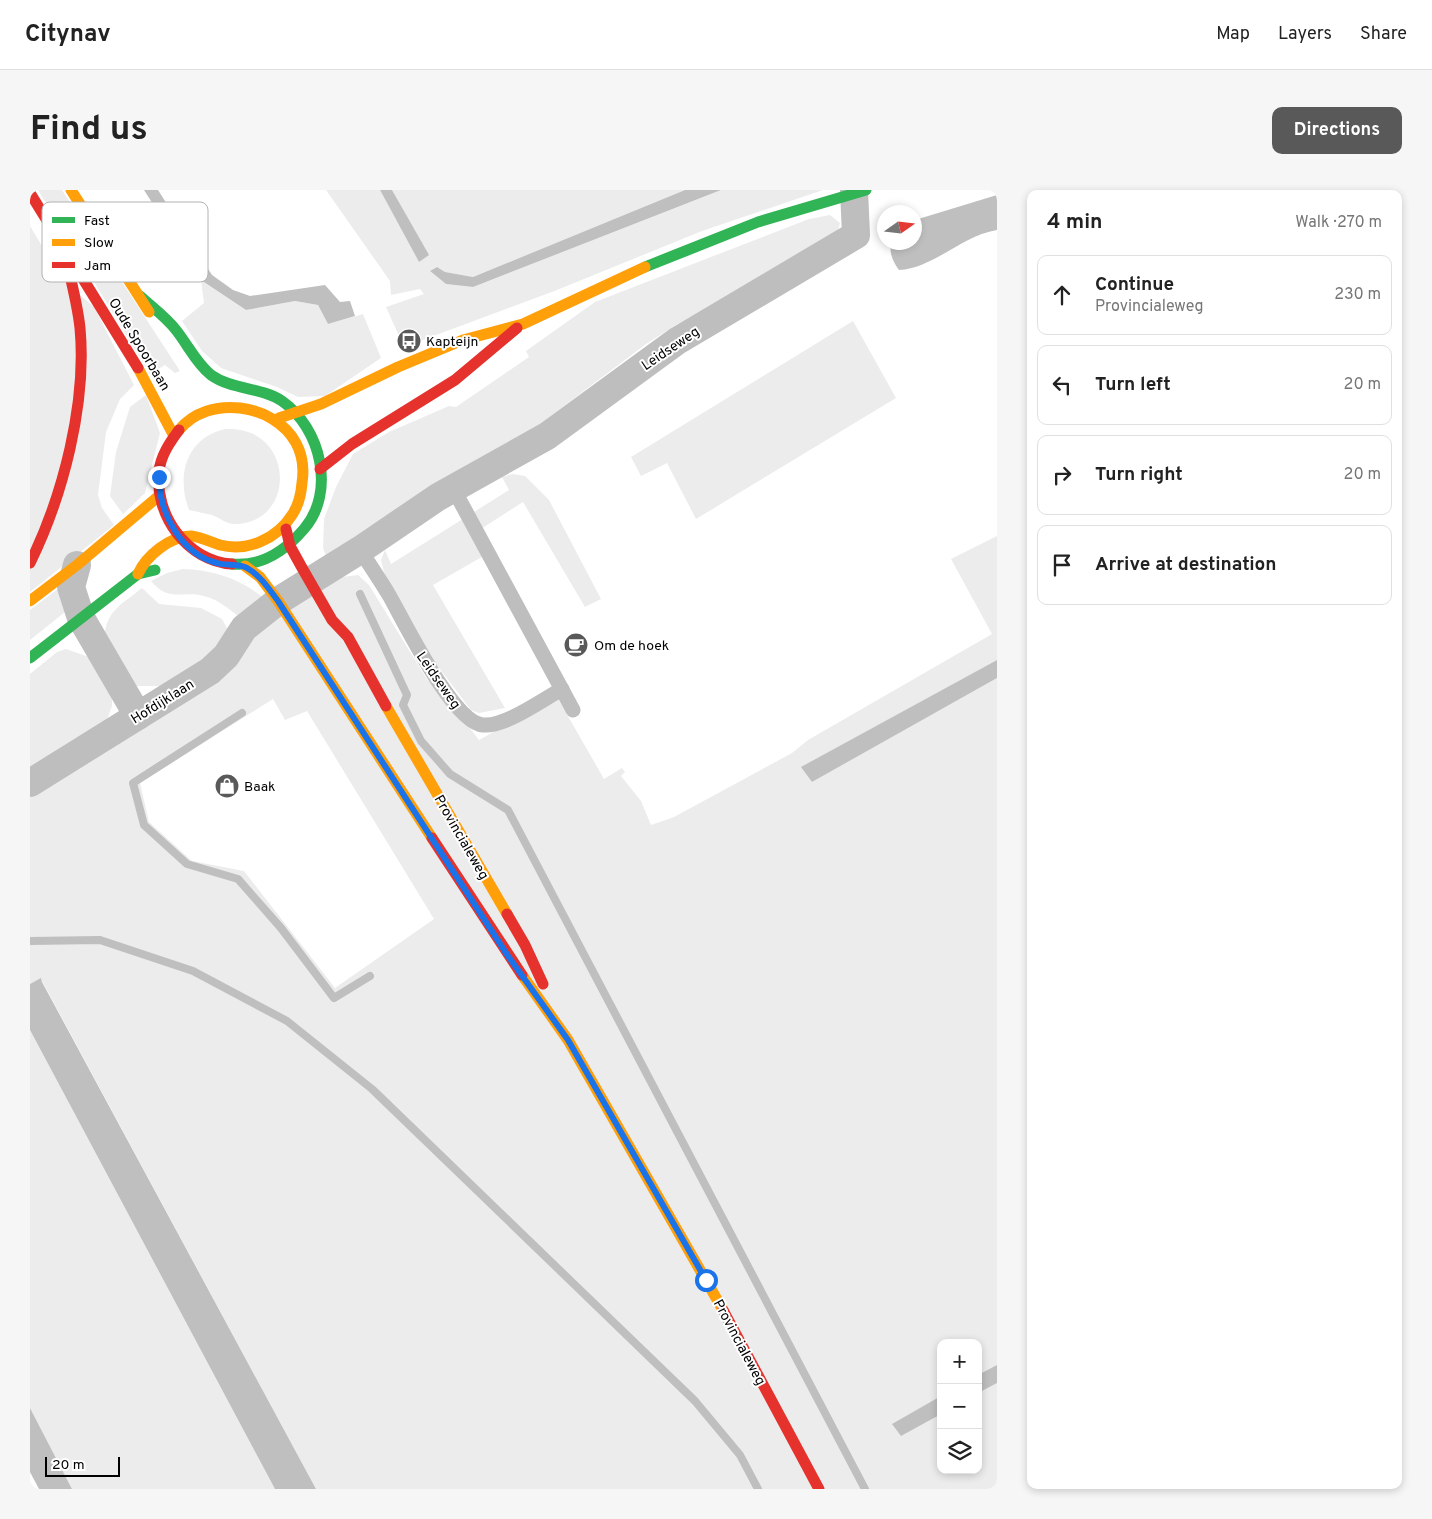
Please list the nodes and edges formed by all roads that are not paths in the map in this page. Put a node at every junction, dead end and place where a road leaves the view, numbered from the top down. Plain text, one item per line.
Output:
1 (71, 190) edge
2 (858, 191) edge
3 (30, 192) edge
4 (79, 202) edge
5 (42, 212) edge
6 (70, 282) edge
7 (85, 282) edge
8 (131, 282) edge
9 (140, 296) junction
10 (523, 324) junction
11 (164, 335) dead end
12 (208, 395) dead end
13 (220, 407) junction
14 (294, 413) junction
15 (274, 419) junction
16 (174, 436) junction
17 (320, 470) junction
18 (453, 488) junction
19 (160, 495) junction
20 (285, 525) junction
21 (180, 537) junction
22 (290, 546) junction
23 (360, 550) junction
24 (168, 562) dead end
25 (30, 563) edge
26 (77, 565) junction
27 (245, 566) junction
28 (138, 574) junction
29 (319, 574) junction
30 (30, 601) edge
31 (278, 601) junction
32 (344, 613) dead end
33 (81, 618) junction
34 (348, 637) junction
35 (30, 658) edge
36 (562, 689) junction
37 (573, 710) dead end
38 (138, 716) junction
39 (30, 783) edge
40 (568, 1040) junction
41 (819, 1489) edge

1 - 4 main road, Oude Spoorbaan
2 - 10 main road, Leidseweg
2 - 18 street, Leidseweg
3 - 5 main road, Oude Spoorbaan
6 - 25 main road
7 - 16 main road, Oude Spoorbaan
8 - 9 main road, Oude Spoorbaan
9 - 11 main road, Oude Spoorbaan
9 - 14 main road, Oude Spoorbaan
10 - 14 main road, Leidseweg
10 - 17 main road, Leidseweg
12 - 13 main road
13 - 15 main road
13 - 16 main road
14 - 15 main road, Leidseweg
14 - 17 main road
15 - 20 main road
16 - 19 main road
17 - 22 main road
18 - 23 street, Leidseweg
18 - 36 lane
19 - 21 main road
19 - 26 main road
20 - 21 main road
20 - 22 main road, Provincialeweg
21 - 27 main road
21 - 28 main road
22 - 27 main road
22 - 29 main road, Provincialeweg
23 - 29 street, Leidseweg
23 - 36 lane, Leidseweg
24 - 28 main road
26 - 30 main road
26 - 33 street
27 - 31 main road, Provincialeweg
28 - 33 main road
29 - 31 street, Leidseweg
29 - 34 main road, Provincialeweg
31 - 38 street, Hofdijklaan
31 - 40 main road, Provincialeweg
32 - 34 main road, Provincialeweg
33 - 35 main road
33 - 38 street
34 - 40 main road, Provincialeweg
36 - 37 lane
38 - 39 street, Hofdijklaan
40 - 41 main road, Provincialeweg

